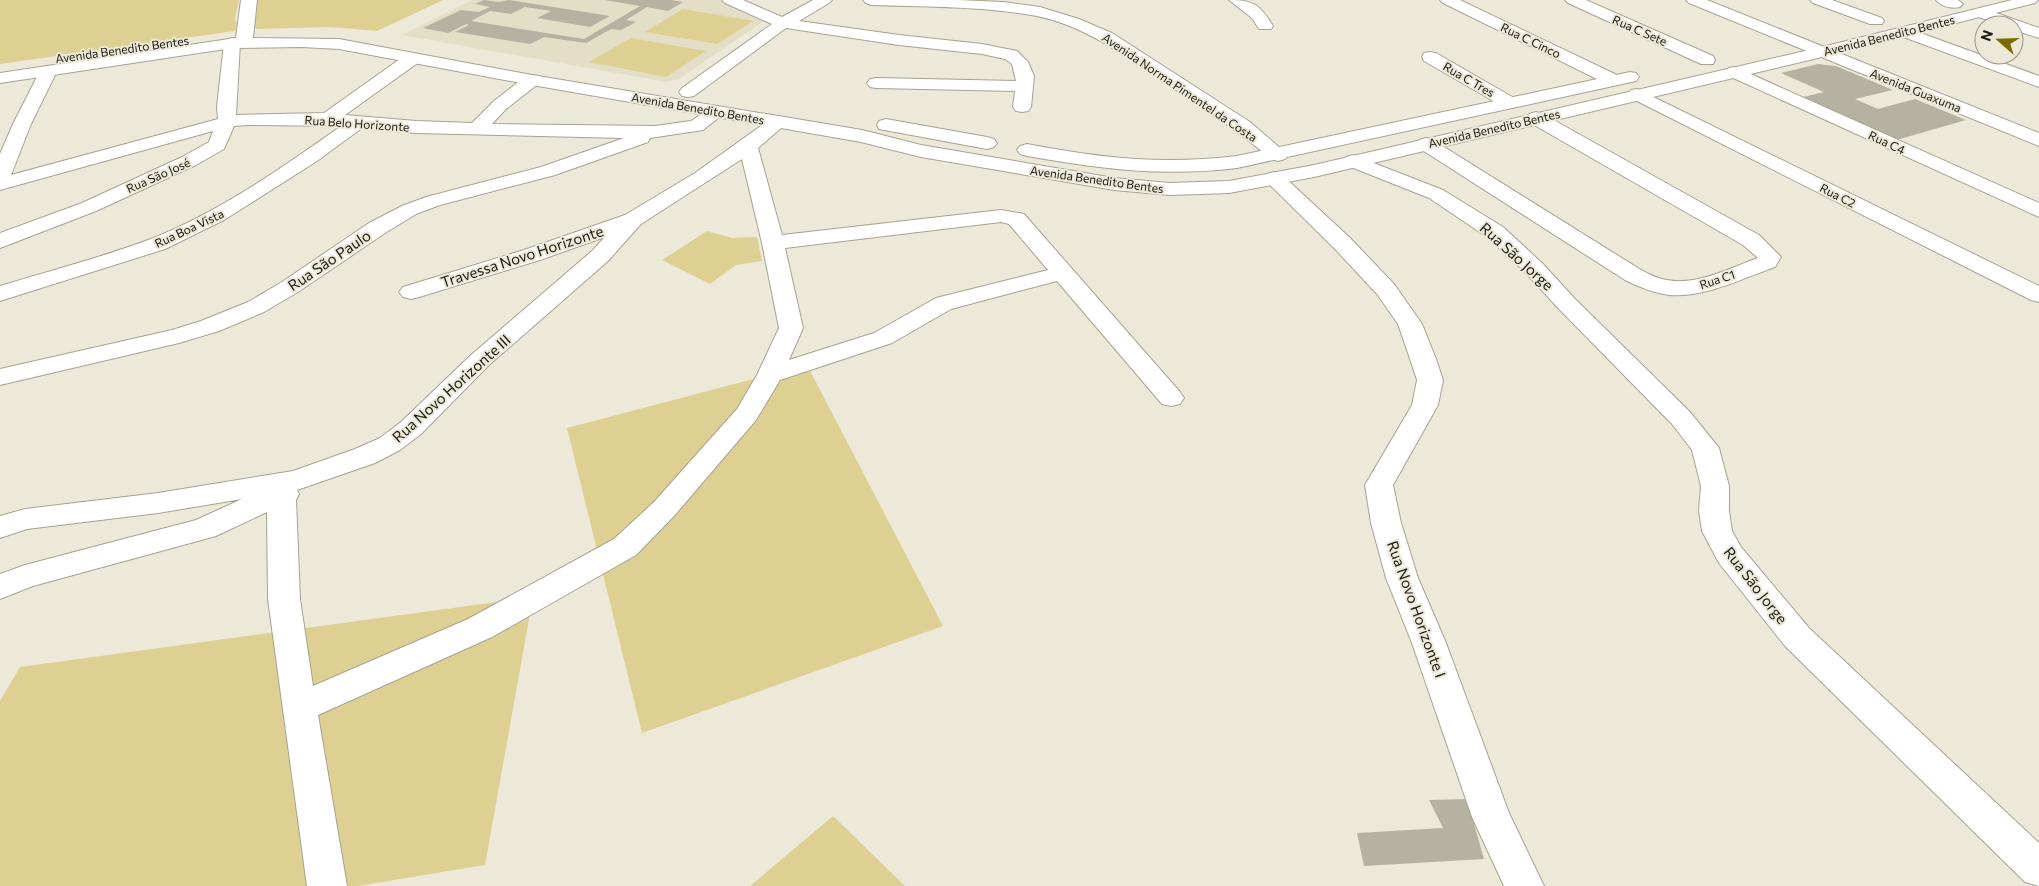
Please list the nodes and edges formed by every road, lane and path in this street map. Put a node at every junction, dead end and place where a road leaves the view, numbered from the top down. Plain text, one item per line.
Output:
1 (249, 0) edge
2 (730, 0) edge
3 (824, 0) edge
4 (871, 0) edge
5 (1237, 0) edge
6 (1448, 0) edge
7 (1573, 0) edge
8 (1694, 0) edge
9 (1818, 0) edge
10 (2030, 0) edge
11 (1957, 1) edge
12 (1920, 12) dead end
13 (1982, 13) junction
14 (1894, 18) dead end
15 (1876, 21) junction
16 (783, 24) junction
17 (1265, 26) dead end
18 (1848, 27) dead end
19 (1904, 32) junction
20 (2039, 33) edge
21 (240, 40) junction
22 (899, 40) junction
23 (1792, 40) junction
24 (1821, 42) junction
25 (1764, 46) dead end
26 (1430, 57) dead end
27 (413, 58) junction
28 (1707, 60) junction
29 (1731, 64) junction
30 (1679, 66) dead end
31 (0, 67) edge
32 (48, 71) junction
33 (1650, 72) dead end
34 (0, 78) edge
35 (532, 80) junction
36 (1613, 80) junction
37 (876, 82) junction
38 (2039, 82) edge
39 (1024, 86) junction
40 (688, 92) junction
41 (1637, 94) junction
42 (868, 99) dead end
43 (1508, 102) junction
44 (1022, 107) dead end
45 (717, 112) junction
46 (1443, 116) junction
47 (1536, 118) junction
48 (328, 119) junction
49 (227, 122) junction
50 (358, 122) junction
51 (780, 122) junction
52 (876, 123) junction
53 (478, 128) junction
54 (655, 132) junction
55 (1473, 133) junction
56 (862, 136) junction
57 (2039, 140) edge
58 (1426, 144) junction
59 (748, 146) junction
60 (1353, 160) junction
61 (1276, 166) junction
62 (0, 178) edge
63 (0, 184) edge
64 (2039, 212) edge
65 (634, 219) junction
66 (0, 241) edge
67 (773, 242) junction
68 (1061, 272) junction
69 (411, 292) dead end
70 (0, 294) edge
71 (2039, 295) edge
72 (770, 375) junction
73 (0, 377) edge
74 (1171, 398) dead end
75 (289, 489) junction
76 (0, 527) edge
77 (0, 587) edge
78 (299, 708) junction
79 (2039, 869) edge
80 (327, 886) edge
81 (1524, 886) edge

1 - 21 street
2 - 16 street
3 - 16 street
4 - 61 street, Avenida Norma Pimentel da Costa
5 - 17 street
6 - 36 street, Rua C Cinco
7 - 28 street, Rua C Sete
8 - 23 street
9 - 15 street
10 - 13 street, Avenida Benedito Bentes
11 - 12 street, Avenida Benedito Bentes
13 - 19 street, Avenida Benedito Bentes
13 - 20 street
14 - 15 street, Avenida Benedito Bentes
15 - 18 street, Avenida Benedito Bentes
16 - 22 street
16 - 40 street
19 - 24 street, Avenida Benedito Bentes
19 - 38 street
21 - 27 street, Avenida Benedito Bentes
21 - 31 street, Avenida Benedito Bentes
21 - 32 street, Avenida Benedito Bentes
21 - 40 street, Avenida Benedito Bentes
21 - 49 street, Rua São José
22 - 37 street
22 - 39 street
23 - 24 street, Avenida Guaxuma
23 - 25 street
24 - 29 street, Avenida Benedito Bentes
24 - 57 street, Avenida Guaxuma
26 - 43 street, Rua C Tres
27 - 35 street, Avenida Benedito Bentes
27 - 48 street
28 - 29 street, Avenida Benedito Bentes
28 - 30 street, Avenida Benedito Bentes
29 - 41 street, Avenida Benedito Bentes
29 - 64 street, Rua C4
32 - 34 street, Avenida Benedito Bentes
32 - 62 street
33 - 36 street, Avenida Benedito Bentes
35 - 45 street, Avenida Benedito Bentes
35 - 53 street
36 - 43 street, Avenida Benedito Bentes
37 - 39 street
37 - 42 street
39 - 44 street
40 - 52 street, Avenida Benedito Bentes
41 - 47 street, Avenida Benedito Bentes
41 - 71 street, Rua C2
43 - 46 street, Avenida Benedito Bentes
45 - 51 street, Avenida Benedito Bentes
45 - 54 street, Rua Belo Horizonte
46 - 55 street
46 - 61 street, Avenida Benedito Bentes
47 - 55 street, Avenida Benedito Bentes
47 - 58 street, Rua C1
48 - 49 street, Rua Belo Horizonte
48 - 50 street, Rua Belo Horizonte
49 - 63 street, Rua Belo Horizonte
49 - 66 street, Rua São José
50 - 53 street, Rua Belo Horizonte
50 - 70 street, Rua Boa Vista
51 - 56 street, Avenida Benedito Bentes
51 - 59 street, Rua Novo Horizonte III
52 - 56 street
52 - 61 street, Avenida Benedito Bentes
53 - 54 street, Rua Belo Horizonte
54 - 73 street, Rua São Paulo
55 - 58 street, Avenida Benedito Bentes
56 - 61 street, Avenida Benedito Bentes
58 - 60 street, Avenida Benedito Bentes
59 - 65 street, Rua Novo Horizonte III
59 - 67 street
60 - 61 street, Avenida Benedito Bentes
60 - 79 street, Rua São Jorge
61 - 81 street, Rua Novo Horizonte I
65 - 69 street, Travessa Novo Horizonte
65 - 75 street, Rua Novo Horizonte III
67 - 68 street
67 - 72 street
68 - 72 street
68 - 74 street
72 - 78 street
75 - 76 street, Rua Novo Horizonte III
75 - 77 street
75 - 78 street
78 - 80 street

